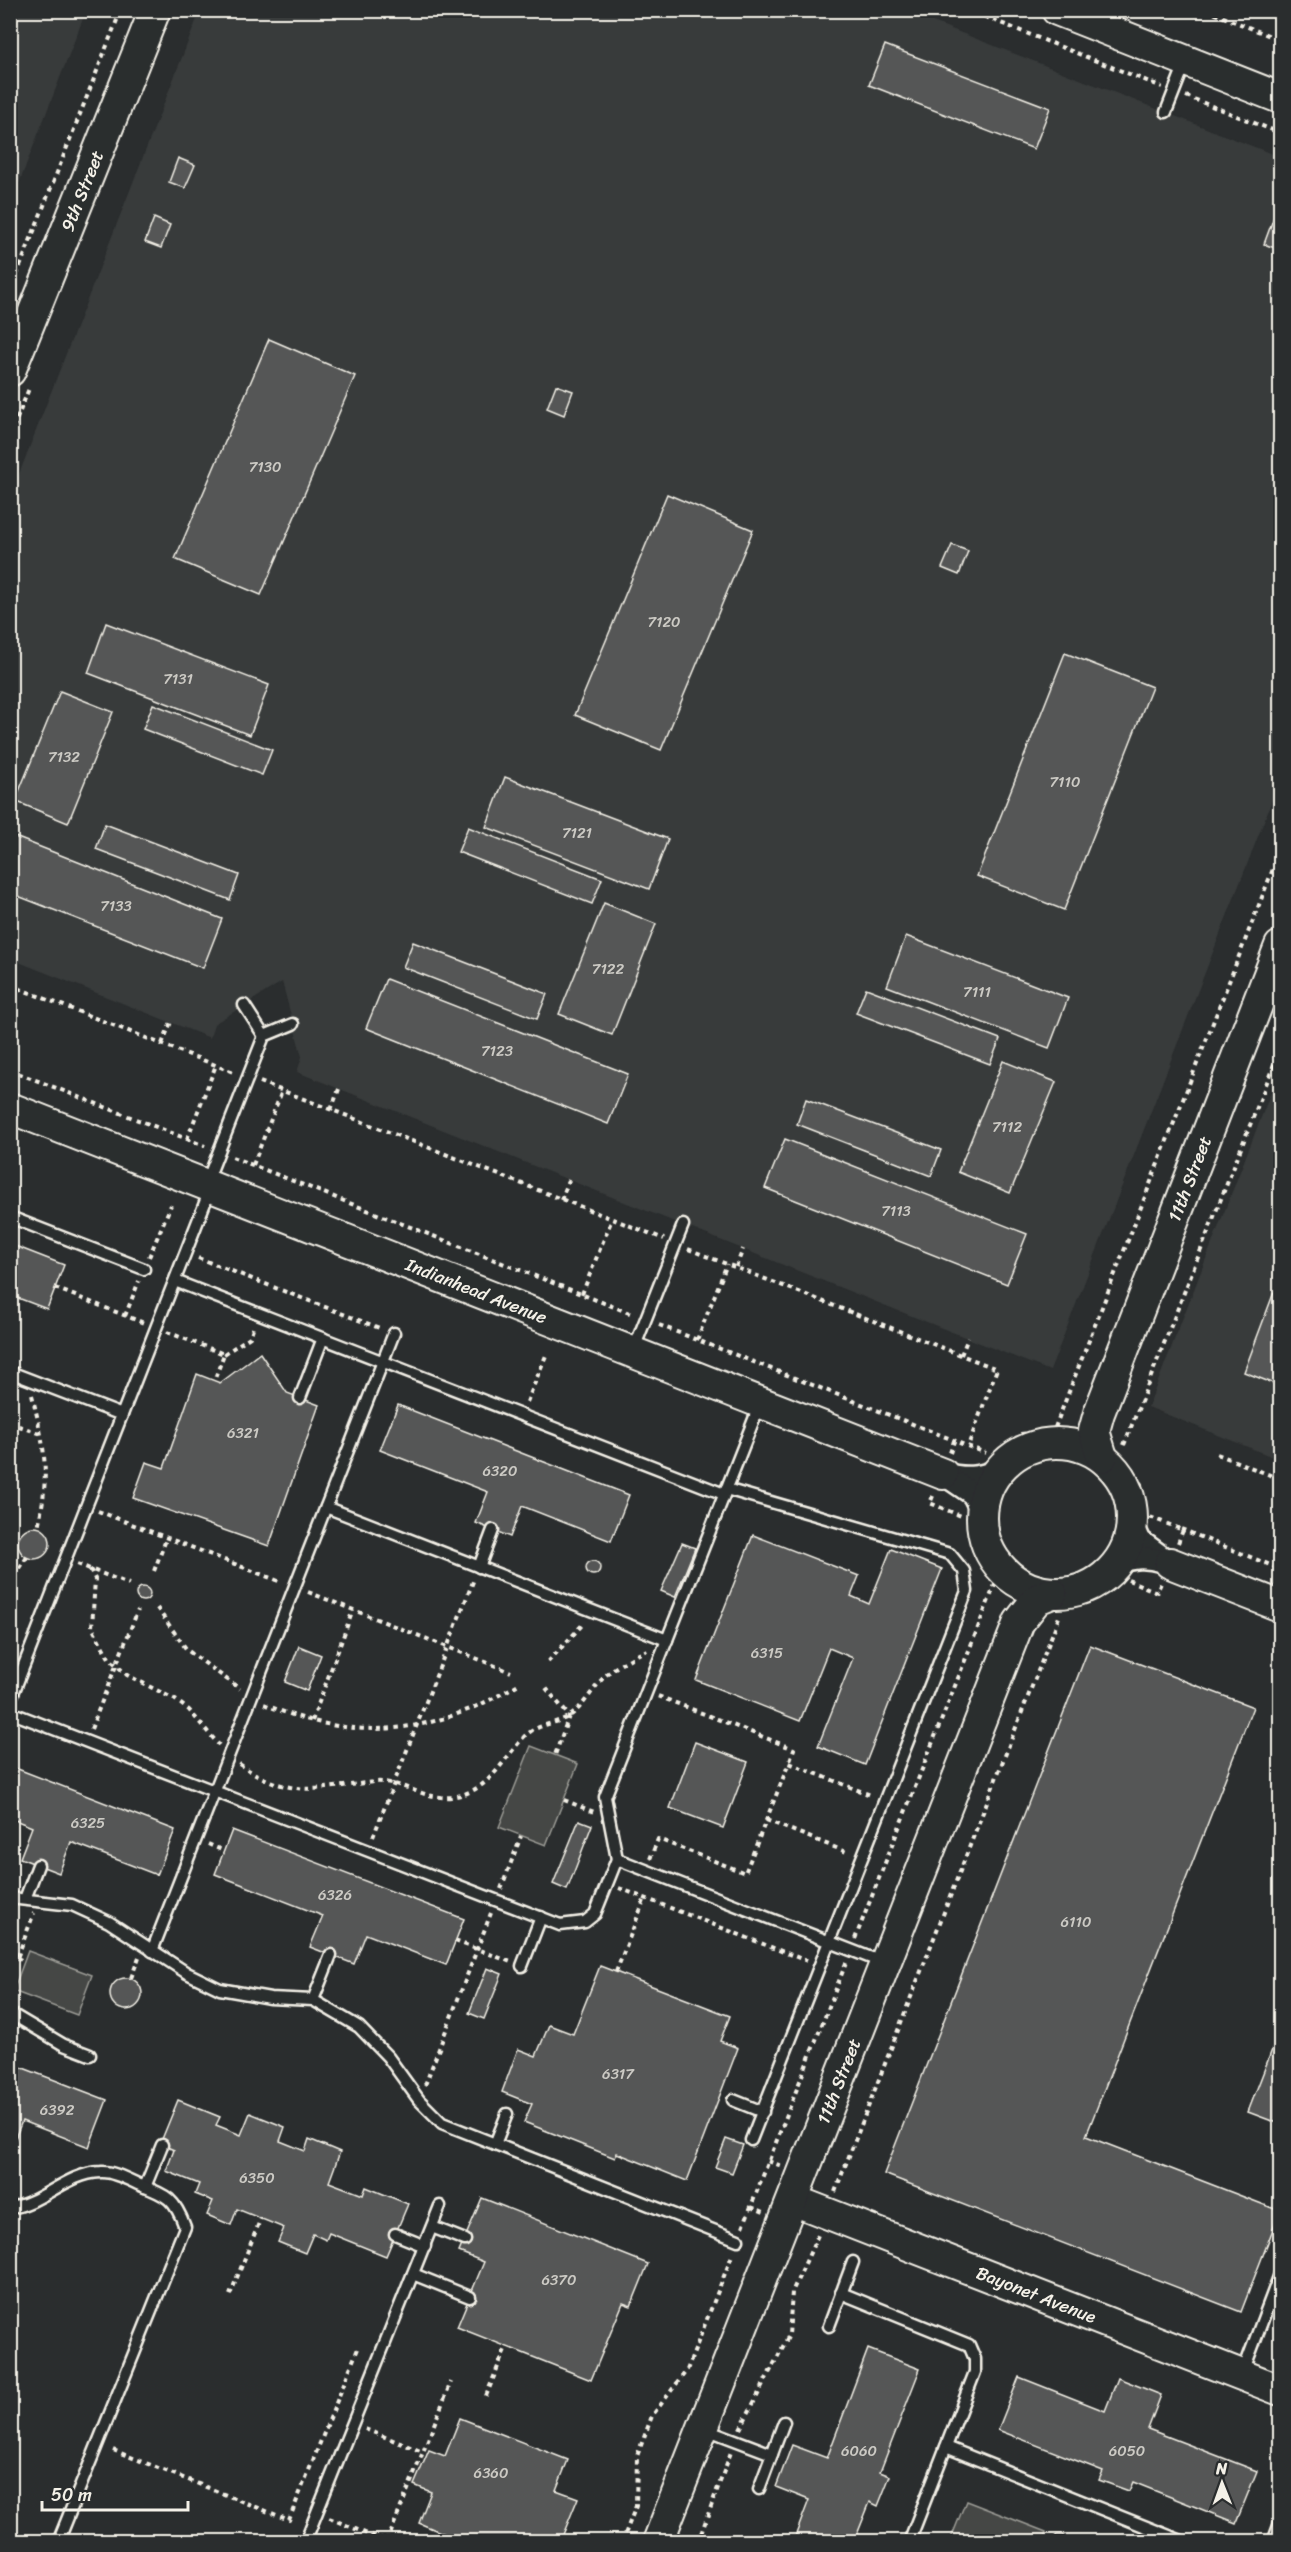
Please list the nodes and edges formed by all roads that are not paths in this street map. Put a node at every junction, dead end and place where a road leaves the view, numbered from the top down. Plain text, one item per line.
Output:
1 (155, 10) edge
2 (1057, 10) edge
3 (1186, 61) junction
4 (1281, 98) edge
5 (1166, 112) dead end
6 (10, 371) edge
7 (1281, 946) edge
8 (244, 1005) dead end
9 (293, 1024) dead end
10 (264, 1036) junction
11 (10, 1107) edge
12 (208, 1185) junction
13 (10, 1217) edge
14 (683, 1225) dead end
15 (144, 1269) dead end
16 (175, 1281) junction
17 (393, 1333) road end
18 (323, 1338) junction
19 (633, 1352) junction
20 (382, 1361) junction
21 (10, 1372) edge
22 (300, 1398) dead end
23 (760, 1402) junction
24 (1099, 1413) junction
25 (122, 1416) junction
26 (1064, 1443) junction
27 (1102, 1457) junction
28 (998, 1470) junction
29 (943, 1474) junction
30 (725, 1491) junction
31 (326, 1507) junction
32 (981, 1510) junction
33 (1132, 1523) junction
34 (493, 1530) dead end
35 (1117, 1563) junction
36 (1170, 1563) junction
37 (479, 1567) junction
38 (1010, 1578) junction
39 (1058, 1604) junction
40 (1281, 1606) edge
41 (1019, 1622) junction
42 (667, 1640) junction
43 (10, 1701) edge
44 (10, 1712) edge
45 (215, 1791) junction
46 (617, 1859) junction
47 (38, 1865) dead end
48 (10, 1898) edge
49 (25, 1899) junction
50 (541, 1917) junction
51 (830, 1941) junction
52 (148, 1948) junction
53 (331, 1955) dead end
54 (885, 1963) junction
55 (522, 1966) road end
56 (313, 2000) junction
57 (10, 2013) edge
58 (90, 2055) dead end
59 (733, 2100) dead end
60 (763, 2112) junction
61 (507, 2114) dead end
62 (752, 2140) dead end
63 (495, 2144) junction
64 (162, 2145) dead end
65 (145, 2187) junction
66 (792, 2200) junction
67 (440, 2206) dead end
68 (10, 2208) edge
69 (432, 2227) junction
70 (395, 2234) dead end
71 (465, 2240) dead end
72 (738, 2240) dead end
73 (424, 2246) junction
74 (853, 2262) dead end
75 (413, 2274) junction
76 (1281, 2274) edge
77 (842, 2293) junction
78 (470, 2297) dead end
79 (829, 2326) dead end
80 (1242, 2374) junction
81 (1281, 2390) edge
82 (784, 2422) dead end
83 (702, 2428) junction
84 (946, 2447) junction
85 (772, 2454) junction
86 (759, 2489) dead end
87 (1281, 2523) edge
88 (58, 2541) edge
89 (305, 2541) edge
90 (658, 2541) edge
91 (909, 2541) edge
92 (1184, 2541) edge
93 (1273, 2541) edge

1 - 6 main road, 9th Street
2 - 3 main road
3 - 4 main road
3 - 5 lane
7 - 24 main road, 11th Street
8 - 10 lane
9 - 10 lane
10 - 12 lane
11 - 12 main road, Indianhead Avenue
12 - 16 lane
12 - 19 main road, Indianhead Avenue
13 - 15 lane
14 - 19 lane
16 - 18 lane
16 - 25 lane
17 - 20 lane
18 - 20 lane
18 - 22 lane
19 - 23 main road, Indianhead Avenue
20 - 30 lane
20 - 31 lane
21 - 25 lane
23 - 29 main road, Indianhead Avenue
23 - 30 lane
24 - 26 main road
24 - 27 main road
25 - 43 lane
26 - 27 main road
26 - 28 main road
27 - 33 main road
28 - 29 street
28 - 32 main road
29 - 32 street
30 - 42 lane
30 - 51 lane
31 - 37 lane
31 - 45 lane
32 - 38 main road
33 - 35 main road
33 - 36 street
34 - 37 lane
35 - 36 street
35 - 39 main road
36 - 40 main road
37 - 42 lane
38 - 39 main road
38 - 41 main road
39 - 41 main road
41 - 54 main road, 11th Street
42 - 46 lane
44 - 45 lane
45 - 50 lane
45 - 52 lane
46 - 50 lane
46 - 51 lane
47 - 49 lane
48 - 49 lane
49 - 52 lane
50 - 55 lane
51 - 54 lane
51 - 60 lane
52 - 56 lane
53 - 56 lane
54 - 66 main road, 11th Street
56 - 63 lane
57 - 58 lane
59 - 60 lane
60 - 62 lane
61 - 63 lane
63 - 72 lane
64 - 65 lane
65 - 68 lane
65 - 88 lane
66 - 80 main road, Bayonet Avenue
66 - 83 main road, 11th Street
67 - 69 lane
69 - 71 lane
69 - 73 lane
70 - 73 lane
73 - 75 lane
74 - 77 lane
75 - 78 lane
75 - 89 lane
76 - 80 lane
77 - 79 lane
77 - 84 lane
80 - 81 main road, Bayonet Avenue
82 - 85 lane
83 - 85 lane
83 - 90 main road, 11th Street
84 - 91 lane
84 - 92 lane
85 - 86 lane
87 - 93 lane

